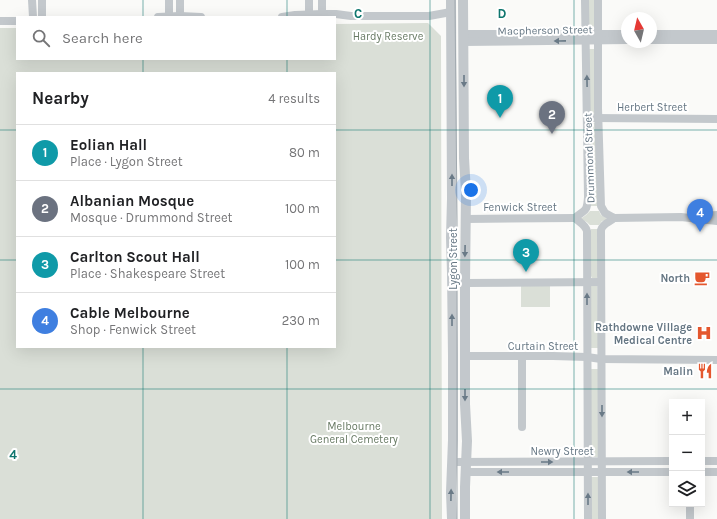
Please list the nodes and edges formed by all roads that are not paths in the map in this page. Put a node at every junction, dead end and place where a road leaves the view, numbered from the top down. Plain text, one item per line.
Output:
1 (32, 0) edge
2 (42, 0) edge
3 (169, 0) edge
4 (180, 0) edge
5 (309, 0) edge
6 (322, 0) edge
7 (450, 0) edge
8 (463, 0) edge
9 (585, 0) edge
10 (598, 0) edge
11 (322, 15) edge
12 (451, 15) junction
13 (464, 15) junction
14 (33, 16) edge
15 (42, 16) edge
16 (169, 16) edge
17 (180, 16) edge
18 (288, 16) edge
19 (309, 16) edge
20 (351, 16) junction
21 (336, 19) edge
22 (0, 21) edge
23 (16, 21) edge
24 (657, 34) edge
25 (717, 34) edge
26 (621, 35) edge
27 (597, 37) junction
28 (451, 38) junction
29 (464, 38) junction
30 (586, 38) junction
31 (621, 39) edge
32 (657, 40) edge
33 (717, 40) edge
34 (587, 118) junction
35 (598, 118) junction
36 (717, 119) edge
37 (717, 215) edge
38 (575, 218) junction
39 (614, 218) junction
40 (690, 218) junction
41 (451, 219) junction
42 (466, 219) junction
43 (717, 221) edge
44 (601, 282) junction
45 (452, 283) junction
46 (465, 283) junction
47 (587, 283) junction
48 (453, 356) junction
49 (465, 356) junction
50 (522, 356) junction
51 (587, 357) junction
52 (601, 359) junction
53 (717, 360) edge
54 (522, 427) dead end
55 (669, 461) edge
56 (705, 461) edge
57 (717, 461) edge
58 (588, 462) junction
59 (602, 462) junction
60 (452, 467) junction
61 (466, 467) junction
62 (588, 472) junction
63 (602, 472) junction
64 (669, 472) edge
65 (705, 472) edge
66 (717, 472) edge
67 (690, 507) edge
68 (452, 519) edge
69 (465, 519) edge
70 (588, 519) edge
71 (602, 519) edge
72 (690, 519) edge

1 - 14 street
2 - 15 street
3 - 16 street
4 - 17 street
5 - 19 street
6 - 11 street
7 - 12 street, Lygon Street
8 - 13 street, Lygon Street
9 - 30 street, Drummond Street
10 - 27 street, Drummond Street
11 - 19 street
11 - 20 street
12 - 13 street
12 - 20 street
12 - 28 street, Lygon Street
13 - 29 street, Lygon Street
18 - 19 street
20 - 21 street
22 - 23 street
24 - 25 street
26 - 27 street, Macpherson Street
27 - 30 street, Macpherson Street
27 - 31 street, Macpherson Street
27 - 35 street, Drummond Street
28 - 29 street
41 -> 28 street, Lygon Street
29 - 30 street, Macpherson Street
29 -> 42 street, Lygon Street
34 -> 30 street, Drummond Street
32 - 33 street
34 - 35 street, Herbert Street
34 - 38 street, Drummond Street
35 - 36 street, Herbert Street
35 - 39 street, Drummond Street
37 - 40 street
38 - 42 street, Fenwick Street
38 - 47 street
39 - 40 street
39 - 44 street
40 - 43 street
41 - 42 street
41 - 45 street, Lygon Street
42 -> 46 street, Lygon Street
44 - 47 street
44 - 52 street
45 - 46 street
48 -> 45 street, Lygon Street
46 - 47 street
46 - 49 street, Lygon Street
51 -> 47 street
48 - 49 street
48 - 60 street, Lygon Street
49 - 50 street, Curtain Street
49 -> 61 street, Lygon Street
50 - 51 street, Curtain Street
50 - 54 street
51 - 52 street, Curtain Street
51 - 58 street
52 - 53 street, Curtain Street
52 -> 59 street
55 - 59 street, Newry Street
56 - 57 street
58 - 59 street, Newry Street
61 -> 58 street, Newry Street
58 - 62 street
59 - 63 street
60 - 61 street
68 -> 60 street, Lygon Street
62 -> 61 street, Newry Street
61 - 69 street, Lygon Street
62 - 63 street, Newry Street
70 -> 62 street
64 -> 63 street, Newry Street
63 - 71 street
65 - 66 street
67 - 72 street

